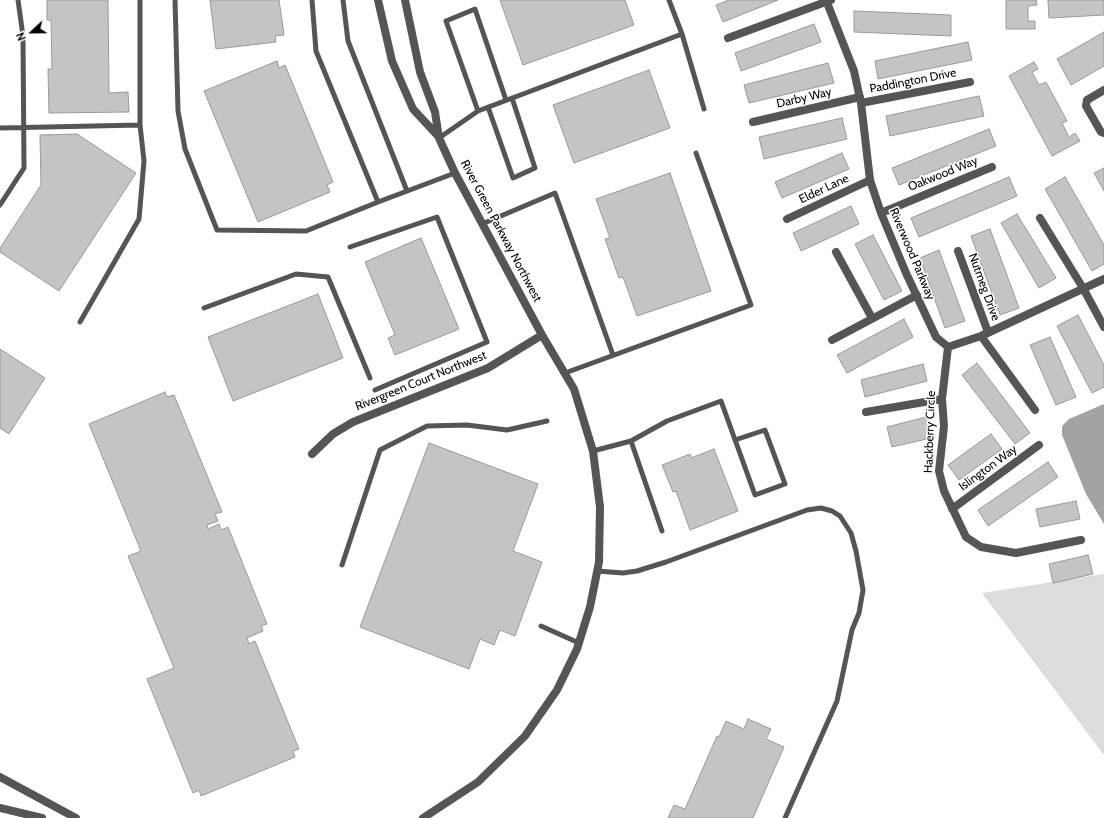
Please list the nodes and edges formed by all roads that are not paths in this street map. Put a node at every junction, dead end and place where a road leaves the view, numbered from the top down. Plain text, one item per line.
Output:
1 (18, 0) edge
2 (140, 0) edge
3 (175, 0) edge
4 (312, 0) edge
5 (343, 0) edge
6 (378, 0) edge
7 (405, 0) edge
8 (669, 0) edge
9 (828, 1) edge
10 (682, 34) junction
11 (728, 38) dead end
12 (970, 82) dead end
13 (1104, 90) edge
14 (512, 98) junction
15 (506, 100) junction
16 (860, 100) junction
17 (488, 108) junction
18 (704, 109) dead end
19 (478, 111) junction
20 (753, 122) dead end
21 (140, 125) junction
22 (24, 127) junction
23 (0, 128) edge
24 (1104, 133) edge
25 (439, 138) junction
26 (696, 153) dead end
27 (992, 167) dead end
28 (455, 173) junction
29 (870, 180) junction
30 (407, 191) junction
31 (378, 202) junction
32 (0, 205) edge
33 (881, 213) junction
34 (1040, 218) dead end
35 (787, 219) dead end
36 (482, 224) junction
37 (350, 247) dead end
38 (958, 250) dead end
39 (836, 252) dead end
40 (1104, 279) edge
41 (1083, 288) junction
42 (916, 295) junction
43 (204, 308) dead end
44 (872, 318) junction
45 (80, 322) dead end
46 (1104, 327) edge
47 (985, 334) junction
48 (542, 335) junction
49 (832, 340) dead end
50 (948, 347) junction
51 (613, 355) junction
52 (564, 373) junction
53 (370, 378) dead end
54 (375, 390) dead end
55 (942, 399) junction
56 (1035, 410) dead end
57 (866, 412) dead end
58 (547, 422) dead end
59 (735, 440) junction
60 (631, 442) junction
61 (1039, 445) dead end
62 (593, 451) junction
63 (312, 454) dead end
64 (952, 509) junction
65 (662, 531) dead end
66 (1081, 540) dead end
67 (342, 564) dead end
68 (597, 572) junction
69 (541, 626) dead end
70 (579, 643) junction
71 (0, 777) edge
72 (0, 808) edge
73 (42, 818) edge
74 (76, 818) edge
75 (423, 818) edge
76 (785, 818) edge

1 - 22 lane
2 - 21 lane
3 - 31 lane
4 - 31 lane
5 - 30 lane
6 - 25 street, River Green Parkway Northwest
7 - 25 street, River Green Parkway Northwest
8 - 10 lane
9 - 11 street
9 - 16 street, Riverwood Parkway
10 - 14 lane
10 - 18 lane
12 - 16 street, Paddington Drive
13 - 24 street
14 - 15 lane
14 - 17 lane
15 - 17 lane
15 - 19 lane
16 - 20 street, Darby Way
16 - 29 street, Riverwood Parkway
17 - 19 lane
19 - 25 lane
21 - 22 lane
21 - 45 lane
22 - 23 lane
22 - 32 lane
25 - 28 street, River Green Parkway Northwest
26 - 51 lane
27 - 33 street, Oakwood Way
28 - 30 lane
28 - 36 street, River Green Parkway Northwest
29 - 33 street, Riverwood Parkway
29 - 35 street, Elder Lane
30 - 31 lane
33 - 42 street, Riverwood Parkway
34 - 41 street
36 - 48 street, River Green Parkway Northwest
36 - 51 lane
37 - 54 lane
38 - 47 street, Nutmeg Drive
39 - 44 street
40 - 41 street
41 - 46 street
41 - 47 street
42 - 44 street
42 - 50 street, Riverwood Parkway
43 - 53 lane
44 - 49 street
47 - 50 street
47 - 56 street, Nutmeg Drive
48 - 52 street, River Green Parkway Northwest
48 - 63 street, Rivergreen Court Northwest
50 - 55 street, Hackberry Circle
51 - 52 lane
52 - 62 street, River Green Parkway Northwest
55 - 57 street
55 - 64 street, Hackberry Circle
58 - 67 lane
59 - 59 lane
59 - 60 lane
60 - 62 lane
60 - 65 lane
61 - 64 street, Islington Way
62 - 68 street, River Green Parkway Northwest
64 - 66 street, Hackberry Circle
68 - 70 street, River Green Parkway Northwest
68 - 76 lane
69 - 70 lane
70 - 75 street, River Green Parkway Northwest
71 - 74 street
72 - 73 street

